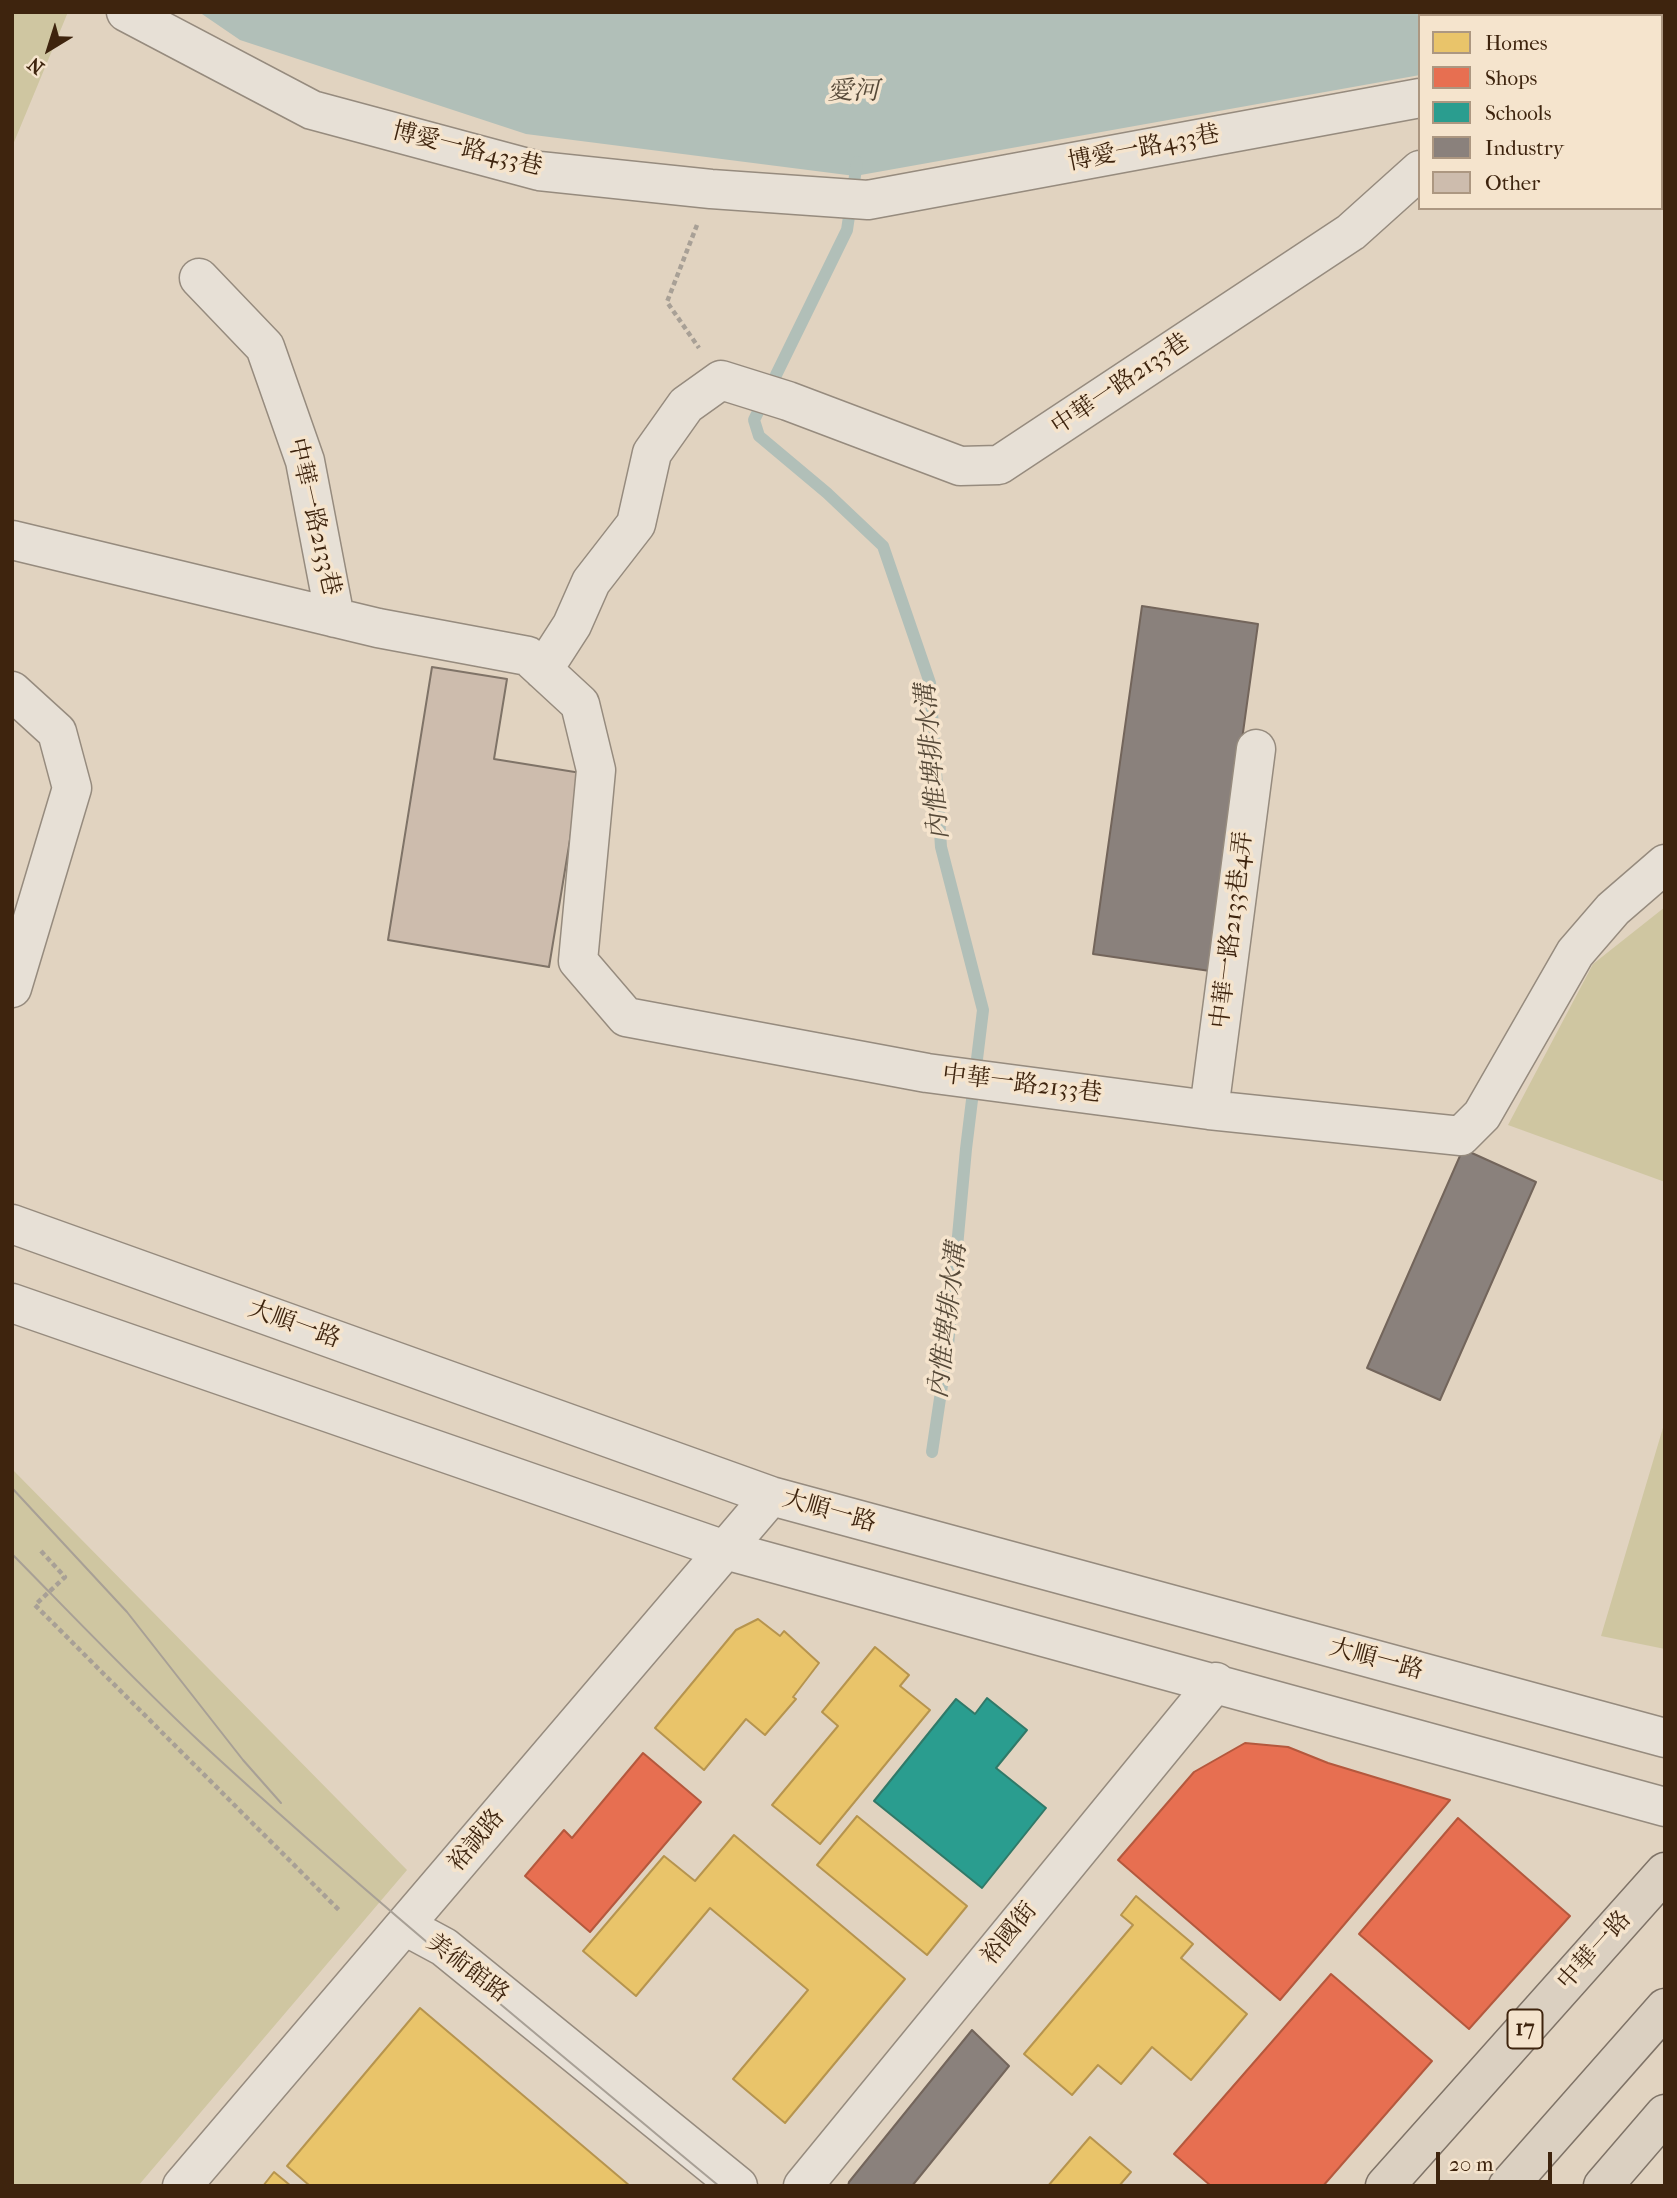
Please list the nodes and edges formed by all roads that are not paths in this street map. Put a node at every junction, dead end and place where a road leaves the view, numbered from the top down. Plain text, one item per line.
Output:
1 (126, 12) edge
2 (1418, 97) edge
3 (1418, 172) edge
4 (199, 278) dead end
5 (12, 540) edge
6 (335, 618) junction
7 (543, 670) junction
8 (12, 691) edge
9 (1256, 749) dead end
10 (1665, 864) edge
11 (12, 988) edge
12 (1209, 1110) junction
13 (12, 1224) edge
14 (12, 1303) edge
15 (771, 1496) junction
16 (725, 1550) junction
17 (1216, 1682) junction
18 (1665, 1738) edge
19 (1665, 1807) edge
20 (1665, 1872) edge
21 (405, 1926) junction
22 (1665, 2008) edge
23 (1665, 2114) edge
24 (182, 2186) edge
25 (705, 2186) edge
26 (737, 2186) edge
27 (803, 2186) edge
28 (1385, 2186) edge
29 (1508, 2186) edge
30 (1602, 2186) edge

1 - 2 street, 博愛一路433巷
3 - 7 street, 中華一路2133巷
4 - 6 street, 中華一路2133巷
5 - 6 street, 中華一路2133巷
6 - 7 street, 中華一路2133巷
7 - 12 street, 中華一路2133巷
8 - 11 street
9 - 12 street, 中華一路2133巷4弄
10 - 12 street, 中華一路2133巷
13 - 15 street, 大順一路
14 - 16 street
15 - 16 street, 裕誠路
15 - 18 street, 大順一路
16 - 17 street
16 - 21 street, 裕誠路
17 - 19 street
17 - 27 street, 裕國街
20 - 28 main road, 中華一路 / 17
21 - 24 street, 裕誠路
21 - 25 street, 美術館路
21 - 26 street, 美術館路
22 - 29 main road
23 - 30 main road

